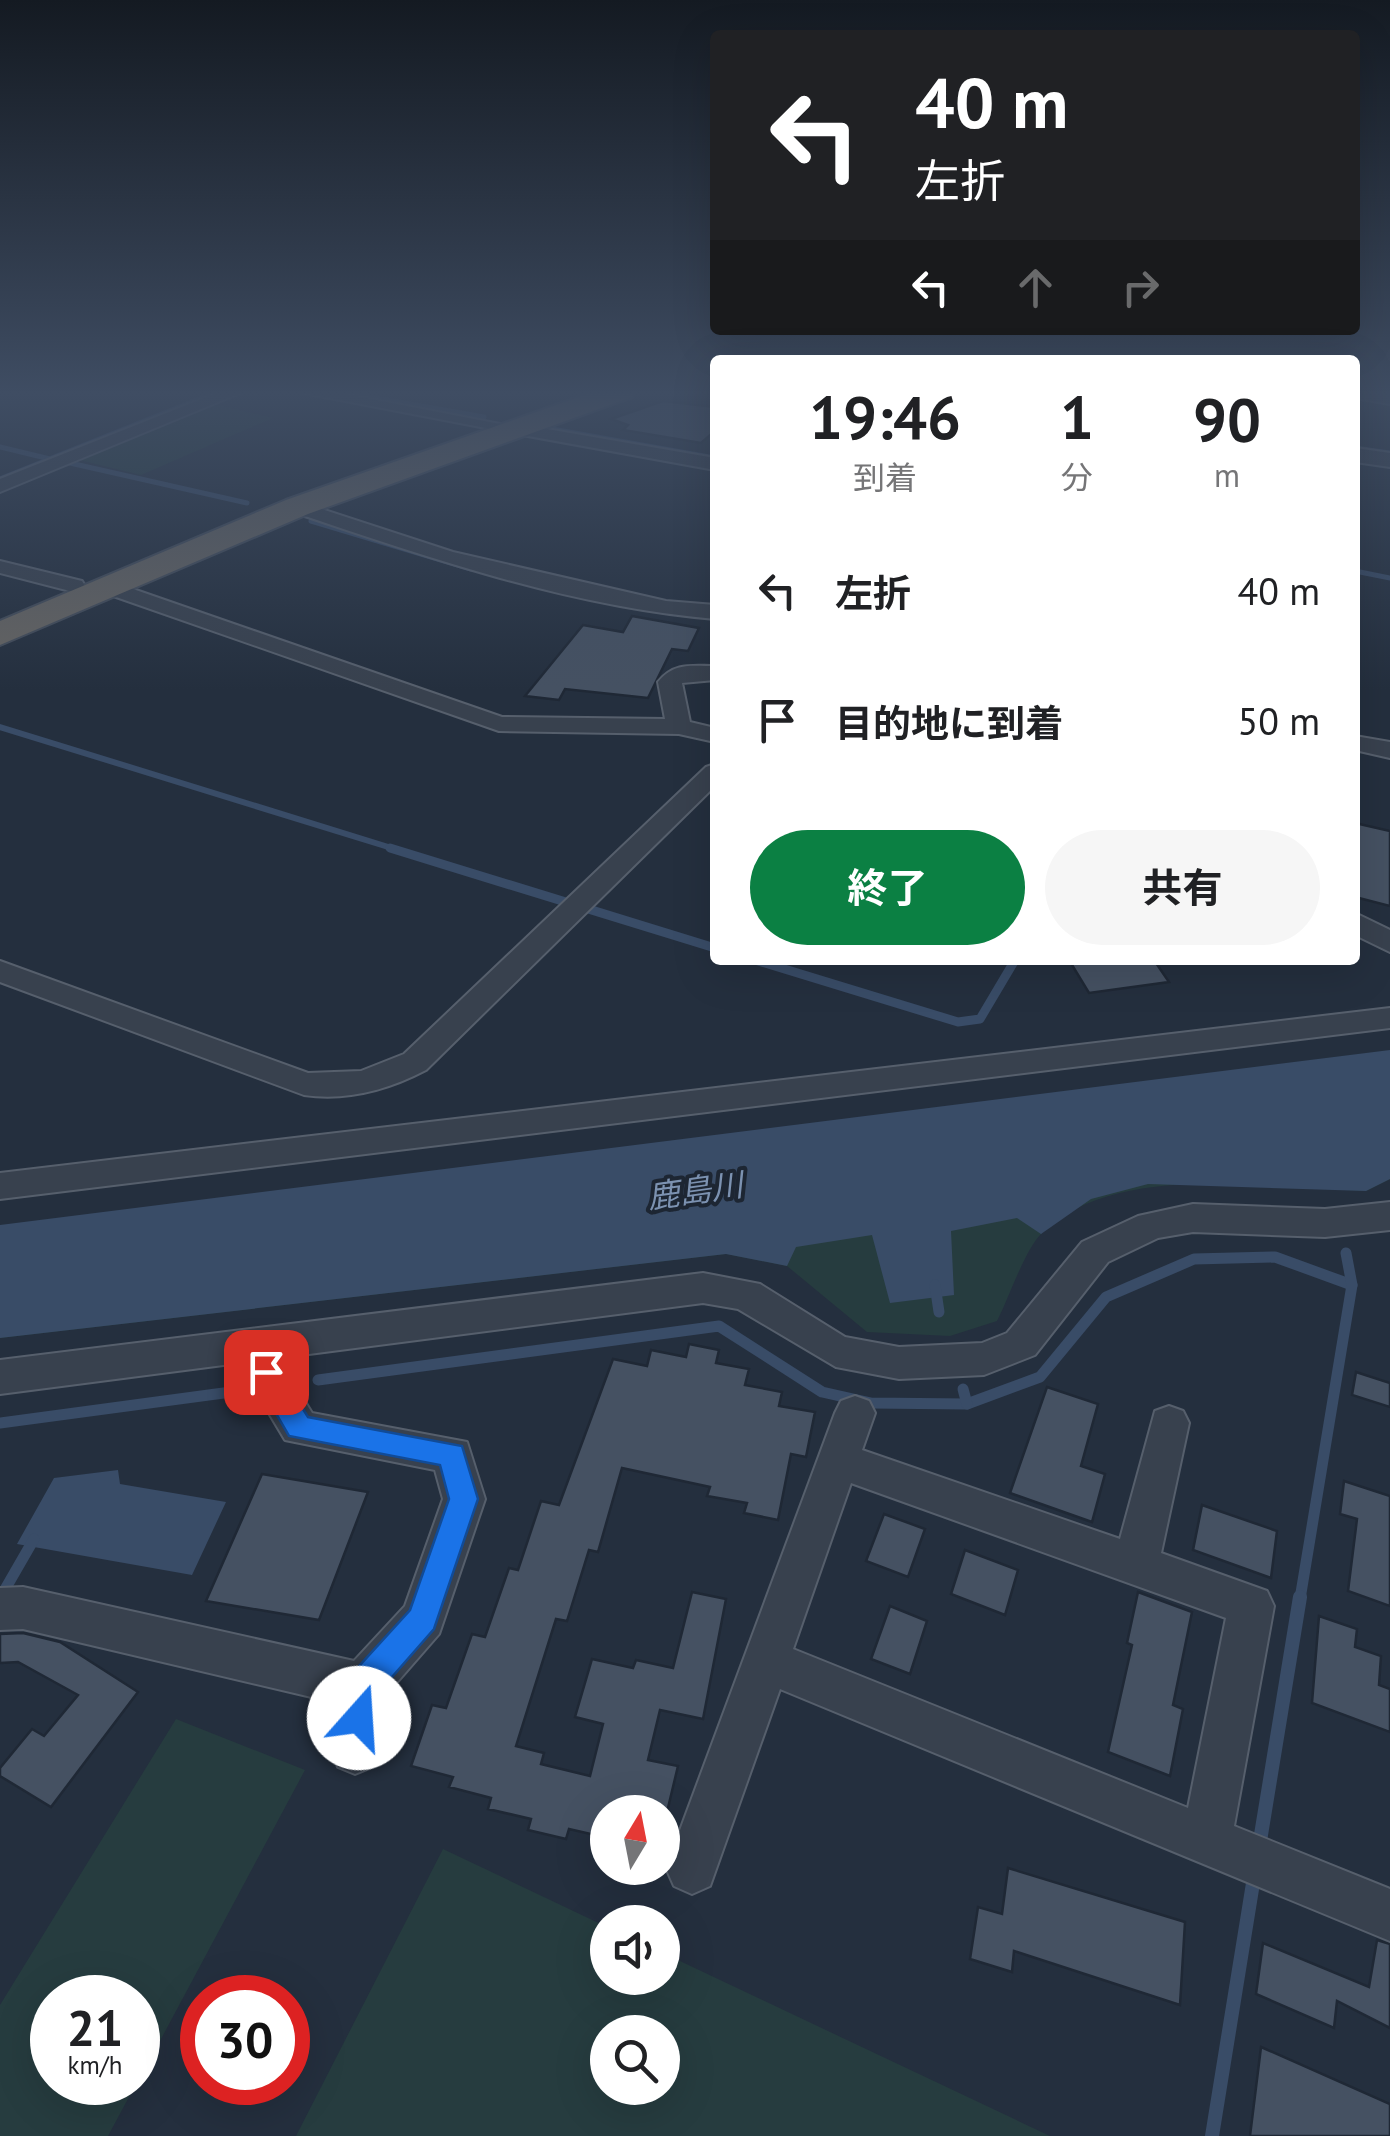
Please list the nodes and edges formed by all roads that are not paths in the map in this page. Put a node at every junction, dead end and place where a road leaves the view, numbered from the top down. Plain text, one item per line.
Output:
1 (311, 491) edge
2 (336, 491) edge
3 (297, 506) junction
4 (0, 567) edge
5 (74, 586) junction
6 (106, 586) junction
7 (710, 612) edge
8 (0, 618) edge
9 (0, 634) edge
10 (710, 673) edge
11 (679, 727) junction
12 (710, 734) edge
13 (1360, 743) edge
14 (1390, 750) edge
15 (710, 777) edge
16 (1360, 923) edge
17 (1387, 934) edge
18 (0, 971) edge
19 (1390, 1018) edge
20 (0, 1186) edge
21 (1390, 1216) edge
22 (248, 1345) junction
23 (0, 1376) edge
24 (856, 1412) dead end
25 (1169, 1423) dead end
26 (838, 1460) junction
27 (1136, 1565) junction
28 (0, 1609) edge
29 (766, 1661) junction
30 (362, 1686) junction
31 (356, 1750) dead end
32 (1241, 1852) junction
33 (692, 1868) dead end
34 (1390, 1916) edge

1 - 5 highway
2 - 3 highway
3 - 6 highway
3 - 7 street
4 - 5 street
5 - 8 highway
6 - 9 highway
6 - 11 street
10 - 11 street
11 - 12 street
13 - 14 street
15 - 18 street
16 - 17 street
19 - 20 street
21 - 22 street
22 - 23 street
22 - 30 street
24 - 26 street
25 - 27 street
26 - 27 street
26 - 29 street
27 - 32 street
28 - 30 street
29 - 32 street
29 - 33 street
30 - 31 street
32 - 34 street

